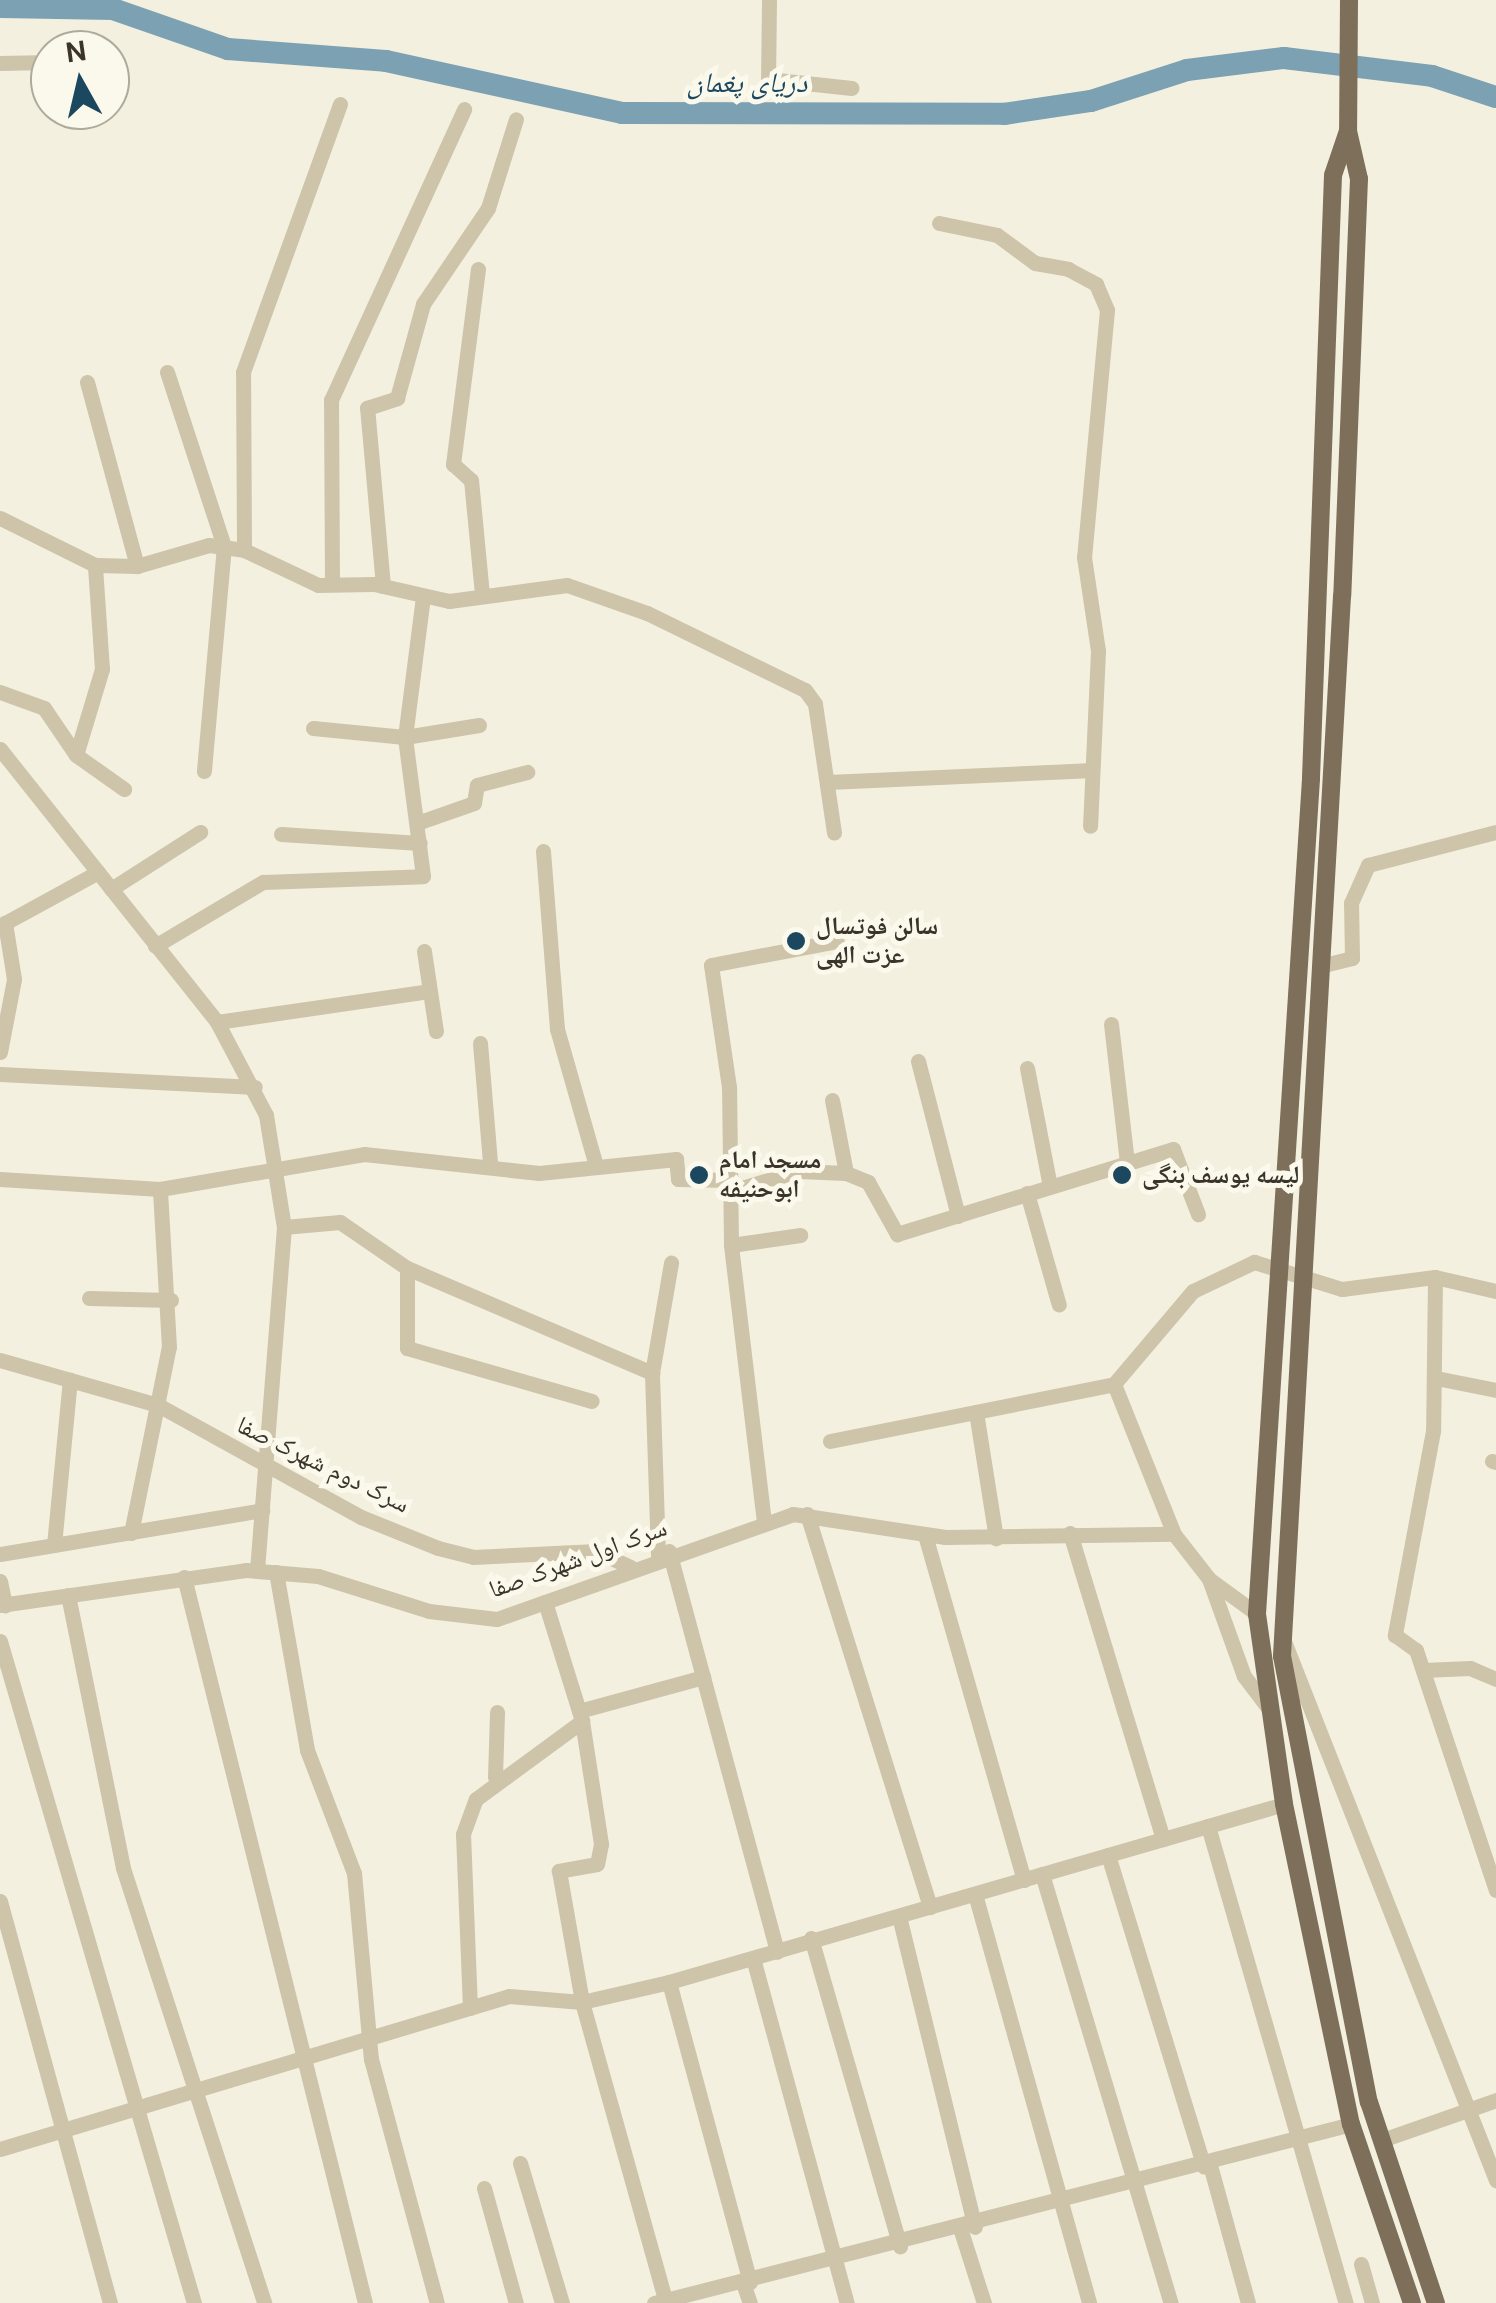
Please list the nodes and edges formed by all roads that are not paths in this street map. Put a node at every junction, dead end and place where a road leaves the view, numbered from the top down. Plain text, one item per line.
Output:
1 (770, 0) edge
2 (1349, 0) edge
3 (30, 62) edge
4 (0, 63) edge
5 (852, 88) dead end
6 (340, 104) dead end
7 (464, 110) dead end
8 (516, 119) dead end
9 (1348, 131) junction
10 (939, 223) dead end
11 (478, 268) dead end
12 (167, 372) dead end
13 (87, 382) dead end
14 (0, 518) edge
15 (224, 546) junction
16 (244, 550) junction
17 (95, 565) junction
18 (137, 566) junction
19 (332, 584) junction
20 (383, 586) junction
21 (482, 595) junction
22 (423, 596) junction
23 (0, 692) edge
24 (479, 724) dead end
25 (313, 728) dead end
26 (405, 737) junction
27 (0, 749) edge
28 (76, 755) junction
29 (7, 768) edge
30 (1088, 770) junction
31 (204, 771) dead end
32 (527, 772) dead end
33 (828, 782) junction
34 (124, 789) dead end
35 (417, 823) junction
36 (1090, 826) dead end
37 (200, 832) dead end
38 (1496, 832) edge
39 (281, 834) dead end
40 (834, 834) dead end
41 (420, 844) junction
42 (543, 851) dead end
43 (98, 872) junction
44 (111, 889) junction
45 (837, 941) dead end
46 (155, 946) junction
47 (424, 952) dead end
48 (1324, 965) junction
49 (428, 991) junction
50 (217, 1022) junction
51 (1111, 1024) dead end
52 (436, 1031) dead end
53 (480, 1042) dead end
54 (0, 1052) edge
55 (918, 1061) dead end
56 (1027, 1068) dead end
57 (0, 1074) edge
58 (255, 1087) junction
59 (832, 1100) dead end
60 (490, 1162) junction
61 (1128, 1163) junction
62 (278, 1164) junction
63 (596, 1166) junction
64 (846, 1173) junction
65 (0, 1179) edge
66 (732, 1185) junction
67 (1050, 1186) junction
68 (160, 1189) junction
69 (1027, 1193) junction
70 (1198, 1214) dead end
71 (958, 1216) junction
72 (284, 1227) junction
73 (800, 1235) dead end
74 (731, 1245) junction
75 (671, 1263) dead end
76 (1277, 1266) junction
77 (408, 1268) junction
78 (1303, 1278) junction
79 (1435, 1278) junction
80 (1496, 1292) edge
81 (90, 1298) dead end
82 (171, 1300) junction
83 (1059, 1305) dead end
84 (0, 1360) edge
85 (652, 1372) junction
86 (1436, 1378) junction
87 (70, 1380) junction
88 (1114, 1384) junction
89 (1496, 1390) edge
90 (592, 1401) dead end
91 (158, 1405) junction
92 (976, 1412) junction
93 (830, 1441) dead end
94 (267, 1467) junction
95 (262, 1510) junction
96 (807, 1514) junction
97 (764, 1522) junction
98 (132, 1533) junction
99 (1070, 1533) junction
100 (1174, 1534) junction
101 (925, 1535) junction
102 (996, 1538) junction
103 (54, 1545) junction
104 (664, 1553) junction
105 (0, 1554) edge
106 (630, 1567) junction
107 (256, 1570) junction
108 (276, 1572) junction
109 (184, 1577) junction
110 (1209, 1579) junction
111 (0, 1581) edge
112 (68, 1595) junction
113 (544, 1602) junction
114 (2, 1605) edge
115 (1257, 1614) junction
116 (1282, 1634) junction
117 (0, 1641) edge
118 (1259, 1655) junction
119 (1282, 1656) junction
120 (1423, 1670) junction
121 (703, 1677) junction
122 (1496, 1679) edge
123 (1266, 1706) junction
124 (497, 1712) dead end
125 (580, 1716) junction
126 (496, 1776) junction
127 (1284, 1804) junction
128 (1208, 1826) junction
129 (1163, 1840) junction
130 (1108, 1855) junction
131 (1042, 1874) junction
132 (1024, 1880) junction
133 (1496, 1890) edge
134 (975, 1894) junction
135 (0, 1901) edge
136 (930, 1907) junction
137 (899, 1916) junction
138 (811, 1938) junction
139 (777, 1952) junction
140 (753, 1958) junction
141 (669, 1982) junction
142 (582, 2002) junction
143 (470, 2008) junction
144 (368, 2045) junction
145 (301, 2063) junction
146 (198, 2090) junction
147 (1496, 2100) edge
148 (138, 2107) junction
149 (1470, 2109) junction
150 (1351, 2124) junction
151 (67, 2127) junction
152 (1302, 2138) junction
153 (1382, 2140) junction
154 (0, 2149) edge
155 (520, 2163) dead end
156 (1207, 2166) junction
157 (1496, 2180) edge
158 (1138, 2182) junction
159 (484, 2188) dead end
160 (1063, 2204) junction
161 (968, 2229) junction
162 (900, 2246) junction
163 (834, 2260) junction
164 (1361, 2264) dead end
165 (746, 2282) junction
166 (1437, 2300) edge
167 (662, 2302) edge
168 (110, 2303) edge
169 (194, 2303) edge
170 (264, 2303) edge
171 (365, 2303) edge
172 (437, 2303) edge
173 (516, 2303) edge
174 (562, 2303) edge
175 (750, 2303) edge
176 (847, 2303) edge
177 (984, 2303) edge
178 (1089, 2303) edge
179 (1172, 2303) edge
180 (1248, 2303) edge
181 (1346, 2303) edge
182 (1372, 2303) edge
183 (1412, 2303) edge

1 - 5 street
2 - 9 main road
3 - 4 street
6 - 16 street
7 - 19 street
8 - 20 street
9 - 48 main road
9 - 76 main road
10 - 30 street
11 - 21 street
12 - 15 street
13 - 18 street
14 - 17 street
15 - 16 street
15 - 18 street
15 - 31 street
16 - 19 street
17 - 18 street
17 - 28 street
19 - 20 street
20 - 22 street
21 - 22 street
21 - 33 street
22 - 26 street
23 - 28 street
24 - 26 street
25 - 26 street
26 - 35 street
27 - 29 street
28 - 34 street
29 - 43 street
30 - 33 street
30 - 36 street
32 - 35 street
33 - 40 street
35 - 41 street
37 - 44 street
38 - 48 street
39 - 41 street
41 - 46 street
42 - 63 street
43 - 44 street
43 - 54 street
44 - 46 street
45 - 66 street
46 - 50 street
47 - 49 street
48 - 78 main road
49 - 50 street
49 - 52 street
50 - 58 street
51 - 61 street
53 - 60 street
55 - 71 street
56 - 67 street
57 - 58 street
58 - 62 street
59 - 64 street
60 - 62 street
60 - 63 street
61 - 67 street
61 - 70 street
62 - 68 street
62 - 72 street
63 - 66 street
64 - 66 street
64 - 71 street
65 - 68 street
66 - 74 street
67 - 69 street
68 - 82 street
69 - 71 street
69 - 83 street
72 - 77 street
72 - 94 street
73 - 74 street
74 - 97 street
75 - 85 street
76 - 78 street
76 - 88 street
76 - 115 main road
77 - 85 street
77 - 90 street
78 - 79 street
78 - 116 main road
79 - 80 street
79 - 86 street
81 - 82 street
82 - 91 street
84 - 87 street, سرک دوم شهرک صفا
85 - 104 street
86 - 89 street
86 - 120 street
87 - 91 street, سرک دوم شهرک صفا
87 - 103 street
88 - 92 street
88 - 100 street
91 - 94 street, سرک دوم شهرک صفا
91 - 98 street
92 - 93 street
92 - 102 street
94 - 95 street
94 - 106 street, سرک دوم شهرک صفا
95 - 98 street
95 - 107 street
96 - 97 street, سرک اول شهرک صفا
96 - 101 street, سرک اول شهرک صفا
96 - 136 street
97 - 104 street, سرک اول شهرک صفا
98 - 103 street
99 - 100 street, سرک اول شهرک صفا
99 - 102 street, سرک اول شهرک صفا
99 - 129 street
100 - 110 street
101 - 102 street, سرک اول شهرک صفا
101 - 132 street
103 - 105 street
104 - 106 street, سرک اول شهرک صفا
104 - 121 street
106 - 113 street, سرک اول شهرک صفا
107 - 108 street, سرک اول شهرک صفا
107 - 109 street, سرک اول شهرک صفا
108 - 113 street, سرک اول شهرک صفا
108 - 144 street
109 - 112 street, سرک اول شهرک صفا
109 - 145 street
110 - 115 street
110 - 123 street
111 - 114 street
112 - 114 street, سرک اول شهرک صفا
112 - 146 street
113 - 125 street
115 - 118 main road
116 - 119 main road
116 - 149 street
117 - 148 street
118 - 119 main road
118 - 123 main road
119 - 153 main road
120 - 122 street
120 - 133 street
121 - 125 street
121 - 139 street
123 - 127 main road
124 - 126 street
125 - 126 street
125 - 142 street
126 - 143 street
127 - 128 street
127 - 150 main road
128 - 129 street
128 - 152 street
129 - 130 street
130 - 131 street
130 - 156 street
131 - 132 street
131 - 158 street
132 - 134 street
134 - 136 street
134 - 160 street
135 - 151 street
136 - 137 street
137 - 138 street
137 - 161 street
138 - 139 street
138 - 162 street
139 - 140 street
140 - 141 street
140 - 163 street
141 - 142 street
141 - 165 street
142 - 143 street
142 - 167 street
143 - 144 street
144 - 145 street
144 - 172 street
145 - 146 street
145 - 171 street
146 - 148 street
146 - 170 street
147 - 149 street
148 - 151 street
148 - 169 street
149 - 153 street
149 - 157 street
150 - 152 street
150 - 183 main road
151 - 154 street
151 - 168 street
152 - 156 street
152 - 181 street
153 - 166 main road
155 - 174 street
156 - 158 street
156 - 180 street
158 - 160 street
158 - 179 street
159 - 173 street
160 - 161 street
160 - 178 street
161 - 162 street
161 - 177 street
162 - 163 street
163 - 165 street
163 - 176 street
164 - 182 street
165 - 167 street
165 - 175 street

